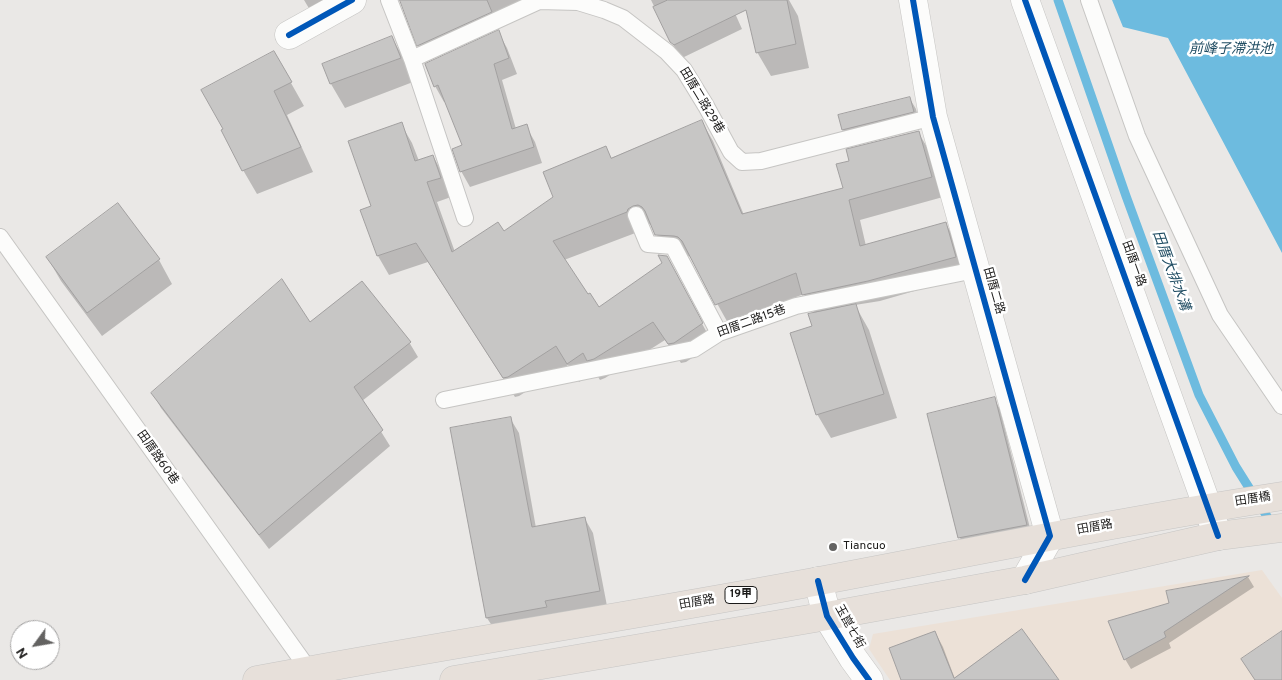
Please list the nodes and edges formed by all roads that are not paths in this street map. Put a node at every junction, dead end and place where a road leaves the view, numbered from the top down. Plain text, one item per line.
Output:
1 (352, 0) edge
2 (389, 0) edge
3 (539, 0) edge
4 (913, 0) edge
5 (1026, 0) edge
6 (1089, 0) edge
7 (289, 35) dead end
8 (412, 59) junction
9 (933, 117) junction
10 (636, 215) dead end
11 (464, 218) dead end
12 (0, 237) edge
13 (975, 270) junction
14 (719, 333) junction
15 (444, 400) dead end
16 (1282, 406) edge
17 (1282, 496) edge
18 (1216, 506) junction
19 (1282, 528) edge
20 (1228, 535) junction
21 (1050, 536) junction
22 (1025, 580) junction
23 (818, 581) junction
24 (827, 616) junction
25 (310, 675) edge
26 (257, 680) edge
27 (454, 680) edge
28 (869, 680) edge

1 - 7 street
2 - 8 lane
3 - 8 lane, 田厝二路29巷
3 - 9 lane, 田厝二路29巷
4 - 9 street, 田厝二路
5 - 18 street, 田厝一路
6 - 16 lane
8 - 11 lane
9 - 13 street, 田厝二路
10 - 14 lane
12 - 25 lane, 田厝路60巷
13 - 14 lane, 田厝二路15巷
13 - 21 street, 田厝二路
14 - 15 lane, 田厝二路15巷
17 - 18 main road, 田厝橋 / 19甲
18 - 20 street, 田厝一路
18 - 21 main road, 田厝路 / 19甲
19 - 20 main road
20 - 22 main road
21 - 22 street
21 - 23 main road, 田厝路 / 19甲
22 - 24 main road
23 - 24 street, 玉崑七街
23 - 25 main road, 田厝路 / 19甲
24 - 27 main road
24 - 28 street, 玉崑七街
25 - 26 main road, 田厝路 / 19甲

